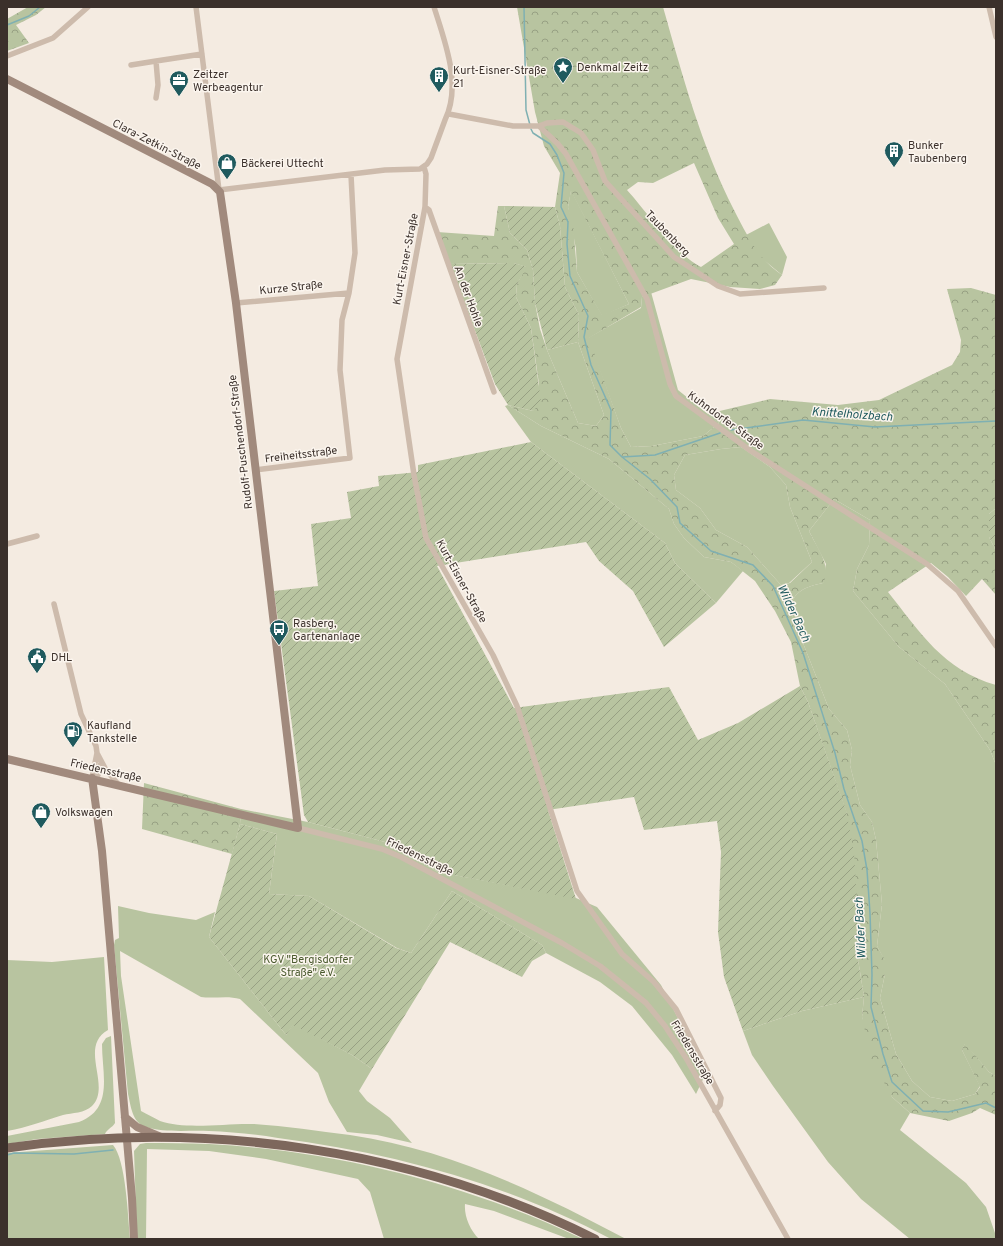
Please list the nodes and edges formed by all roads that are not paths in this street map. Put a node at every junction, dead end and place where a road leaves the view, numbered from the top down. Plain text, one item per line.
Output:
1 (88, 7) edge
2 (196, 7) edge
3 (434, 7) edge
4 (989, 7) edge
5 (996, 37) edge
6 (202, 54) junction
7 (7, 56) edge
8 (156, 60) junction
9 (131, 65) dead end
10 (7, 80) edge
11 (156, 98) dead end
12 (448, 114) junction
13 (534, 126) junction
14 (424, 167) junction
15 (351, 175) junction
16 (219, 190) junction
17 (426, 207) junction
18 (824, 288) dead end
19 (349, 293) junction
20 (236, 303) junction
21 (494, 392) dead end
22 (254, 470) junction
23 (37, 536) dead end
24 (7, 544) edge
25 (54, 604) dead end
26 (996, 646) edge
27 (97, 753) junction
28 (7, 759) edge
29 (101, 762) junction
30 (92, 778) junction
31 (118, 784) junction
32 (298, 828) junction
33 (715, 1111) junction
34 (125, 1117) junction
35 (161, 1137) junction
36 (126, 1138) junction
37 (7, 1148) edge
38 (134, 1239) edge
39 (595, 1239) edge
40 (788, 1239) edge

1 - 7 street
2 - 6 street, Rudolf-Puschendorf-Straße
3 - 12 street
4 - 5 street
6 - 8 street
6 - 16 street, Rudolf-Puschendorf-Straße
8 - 9 street
8 - 11 street
10 - 16 street, Clara-Zetkin-Straße
12 - 13 street
12 - 14 street
13 - 18 street, Taubenberg
13 - 26 street, Kuhndorfer Straße
14 - 15 street
14 - 17 street, Kurt-Eisner-Straße
15 - 16 street
15 - 19 street
16 - 20 street, Rudolf-Puschendorf-Straße
17 - 21 street, An der Hohle
17 - 33 street, Kurt-Eisner-Straße
19 - 20 street, Kurze Straße
19 - 22 street, Freiheitsstraße
20 - 22 street, Rudolf-Puschendorf-Straße
22 - 32 street, Rudolf-Puschendorf-Straße
23 - 24 street
25 - 27 street
27 - 29 street
27 - 30 street
28 - 30 street, Friedensstraße
29 - 30 street
29 - 31 street
30 - 31 street, Friedensstraße
30 - 34 street
31 - 32 street, Friedensstraße
32 - 33 street, Friedensstraße
33 - 40 street, Friedensstraße
34 - 35 street
34 - 36 street
35 - 36 main road
35 - 39 main road
36 - 37 main road
36 - 38 street

